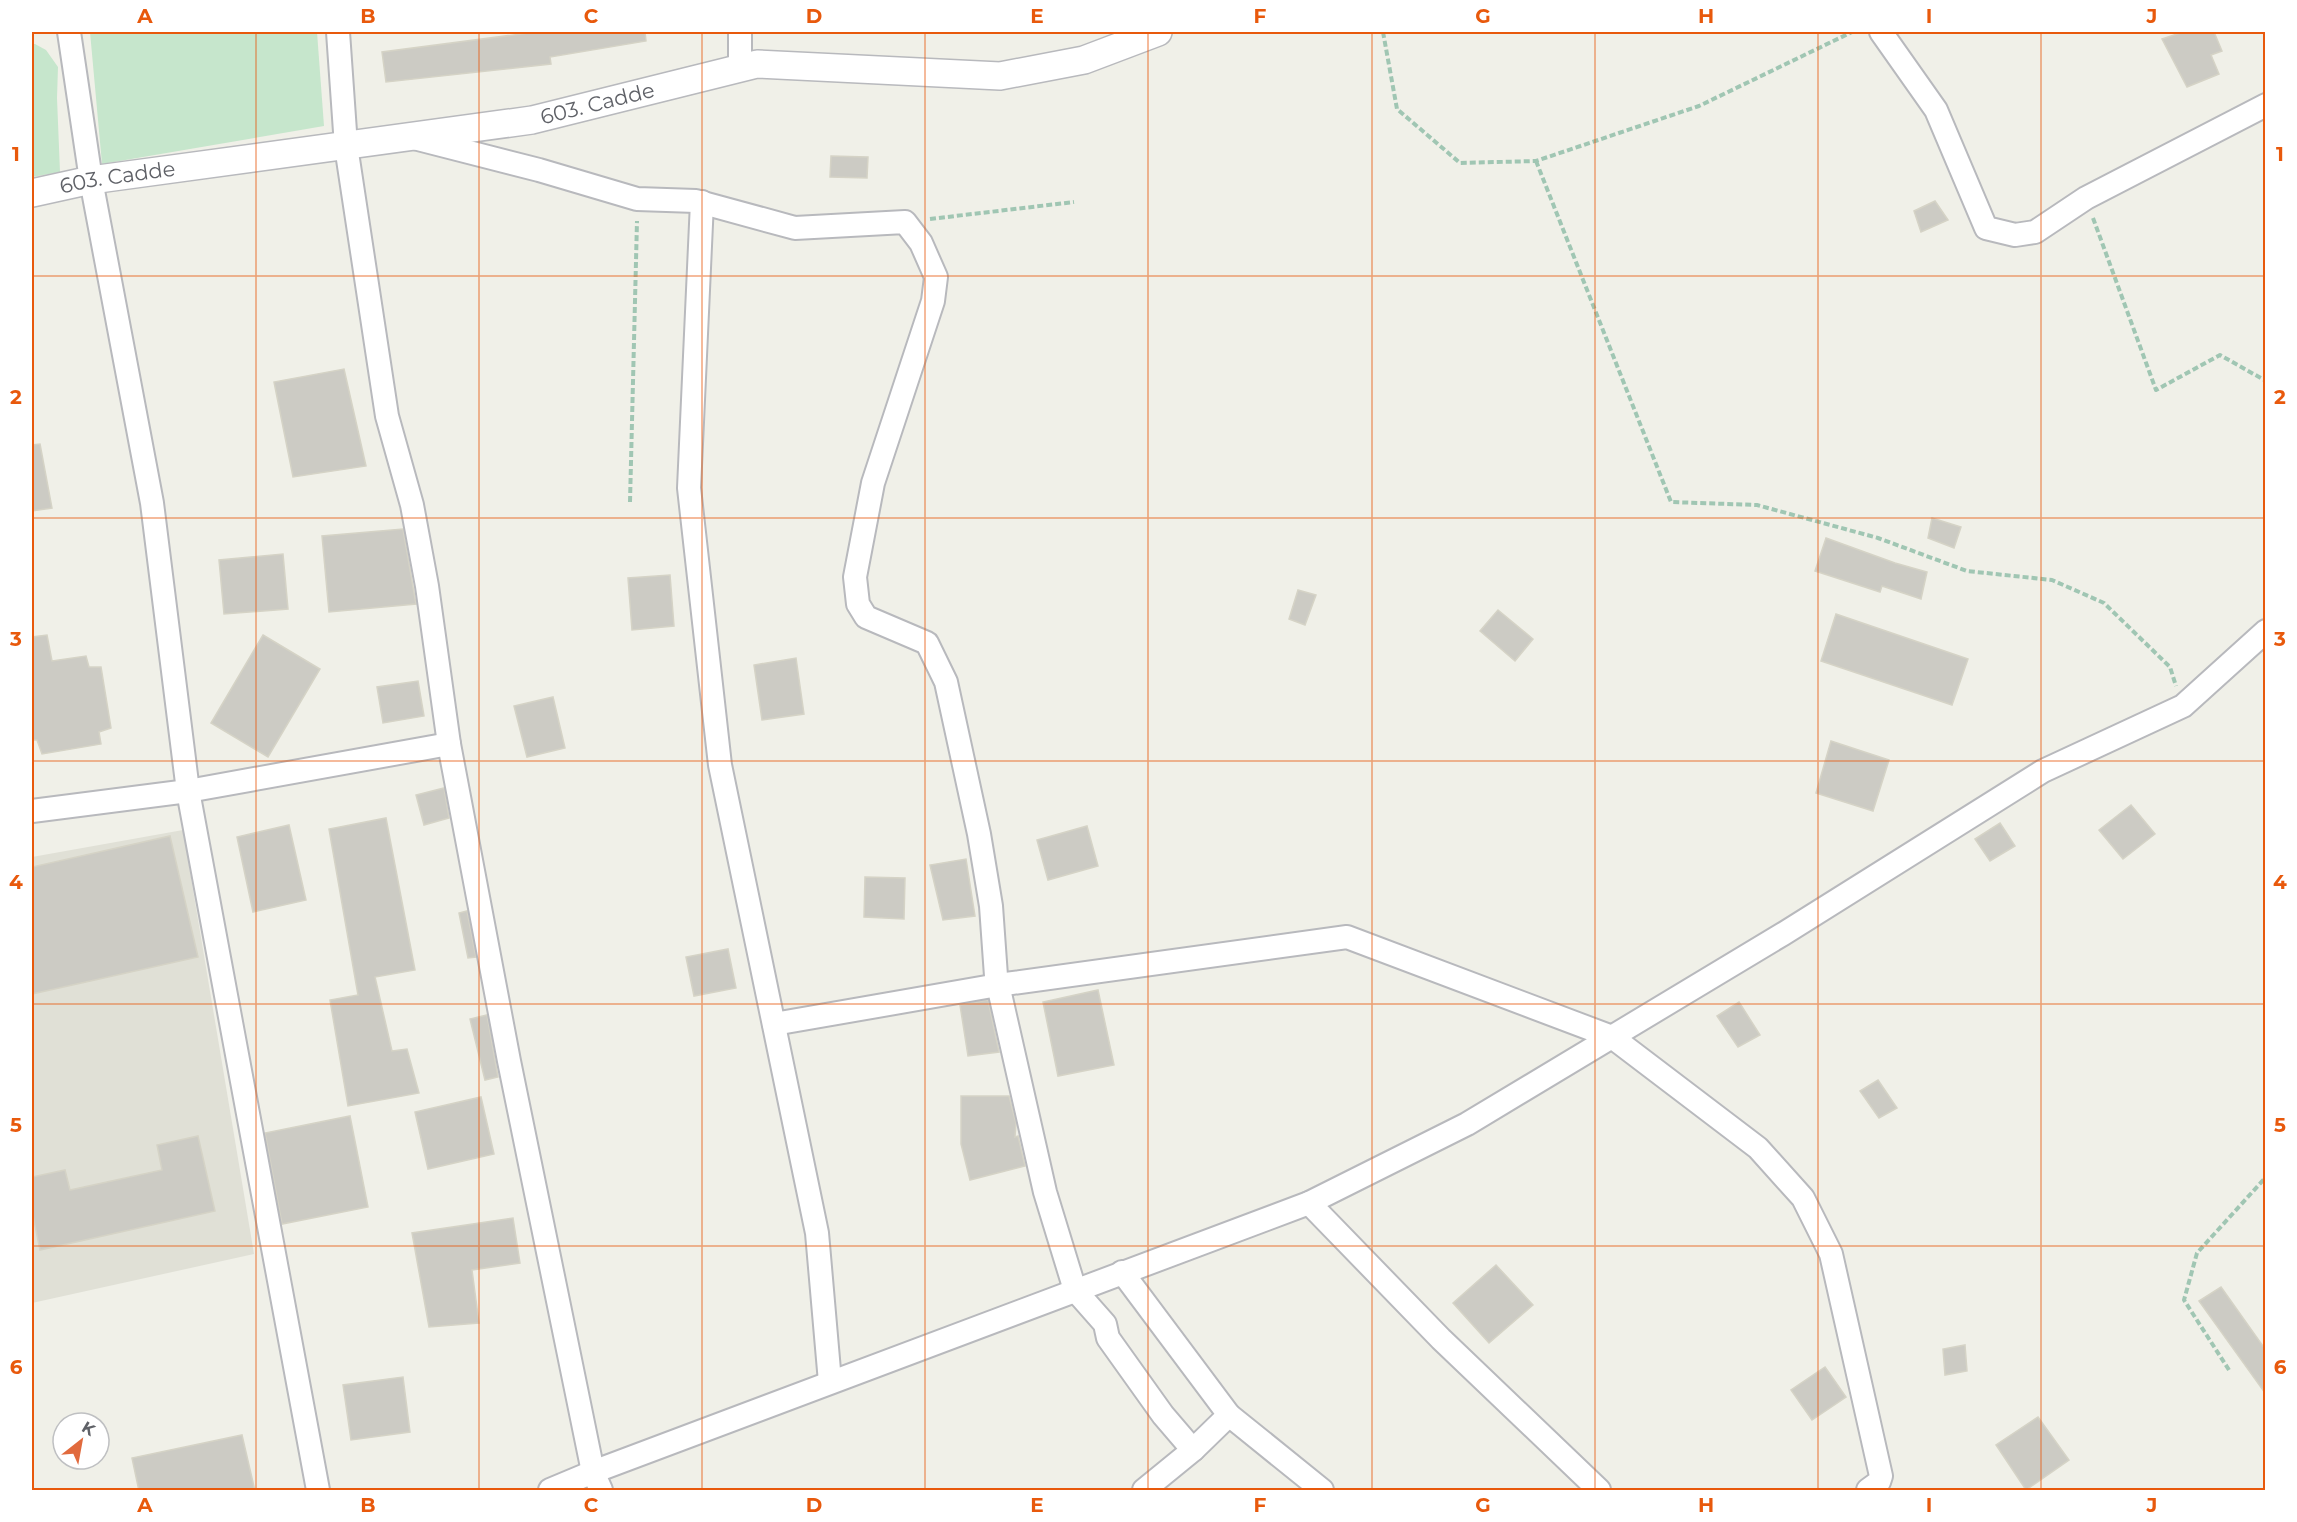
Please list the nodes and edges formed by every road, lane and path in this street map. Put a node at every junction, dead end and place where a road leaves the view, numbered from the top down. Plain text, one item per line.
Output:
1 (69, 32) edge
2 (338, 32) edge
3 (740, 32) edge
4 (1158, 32) edge
5 (1383, 32) edge
6 (1852, 32) edge
7 (1881, 32) edge
8 (740, 68) junction
9 (2265, 105) edge
10 (411, 137) junction
11 (346, 146) junction
12 (1536, 161) junction
13 (91, 180) junction
14 (32, 193) edge
15 (2086, 198) junction
16 (638, 199) junction
17 (702, 202) junction
18 (1074, 202) dead end
19 (905, 222) junction
20 (2265, 381) edge
21 (630, 502) dead end
22 (2265, 631) edge
23 (2183, 706) junction
24 (449, 744) junction
25 (188, 791) junction
26 (32, 811) edge
27 (998, 985) junction
28 (774, 1024) junction
29 (1612, 1037) junction
30 (2265, 1177) edge
31 (1309, 1203) junction
32 (1122, 1272) junction
33 (1075, 1290) junction
34 (2229, 1370) dead end
35 (830, 1382) junction
36 (1229, 1415) junction
37 (1193, 1450) junction
38 (597, 1481) edge
39 (1586, 1487) edge
40 (318, 1491) edge
41 (550, 1491) edge
42 (1144, 1491) edge
43 (1322, 1491) edge
44 (1868, 1491) edge

1 - 13 street
2 - 11 street
3 - 8 street
4 - 8 street, 603. Cadde
5 - 12 path
6 - 12 path
7 - 15 street
8 - 10 street, 603. Cadde
9 - 15 street
10 - 11 street, 603. Cadde
10 - 16 street
11 - 13 street, 603. Cadde
11 - 24 street
12 - 23 path
13 - 14 street, 603. Cadde
13 - 25 street
15 - 20 path
16 - 17 street
16 - 21 path
17 - 19 street
17 - 28 street
18 - 19 path
19 - 27 street
22 - 23 street
23 - 29 street
24 - 25 street
24 - 38 street
25 - 26 street
25 - 40 street
27 - 28 street
27 - 29 street
27 - 33 street
28 - 35 street
29 - 31 street
29 - 44 street
30 - 34 path
31 - 32 street
31 - 39 street
32 - 33 street
32 - 36 street
33 - 35 street
33 - 37 street
35 - 38 street
36 - 37 street
36 - 43 street
37 - 42 street
38 - 41 street

